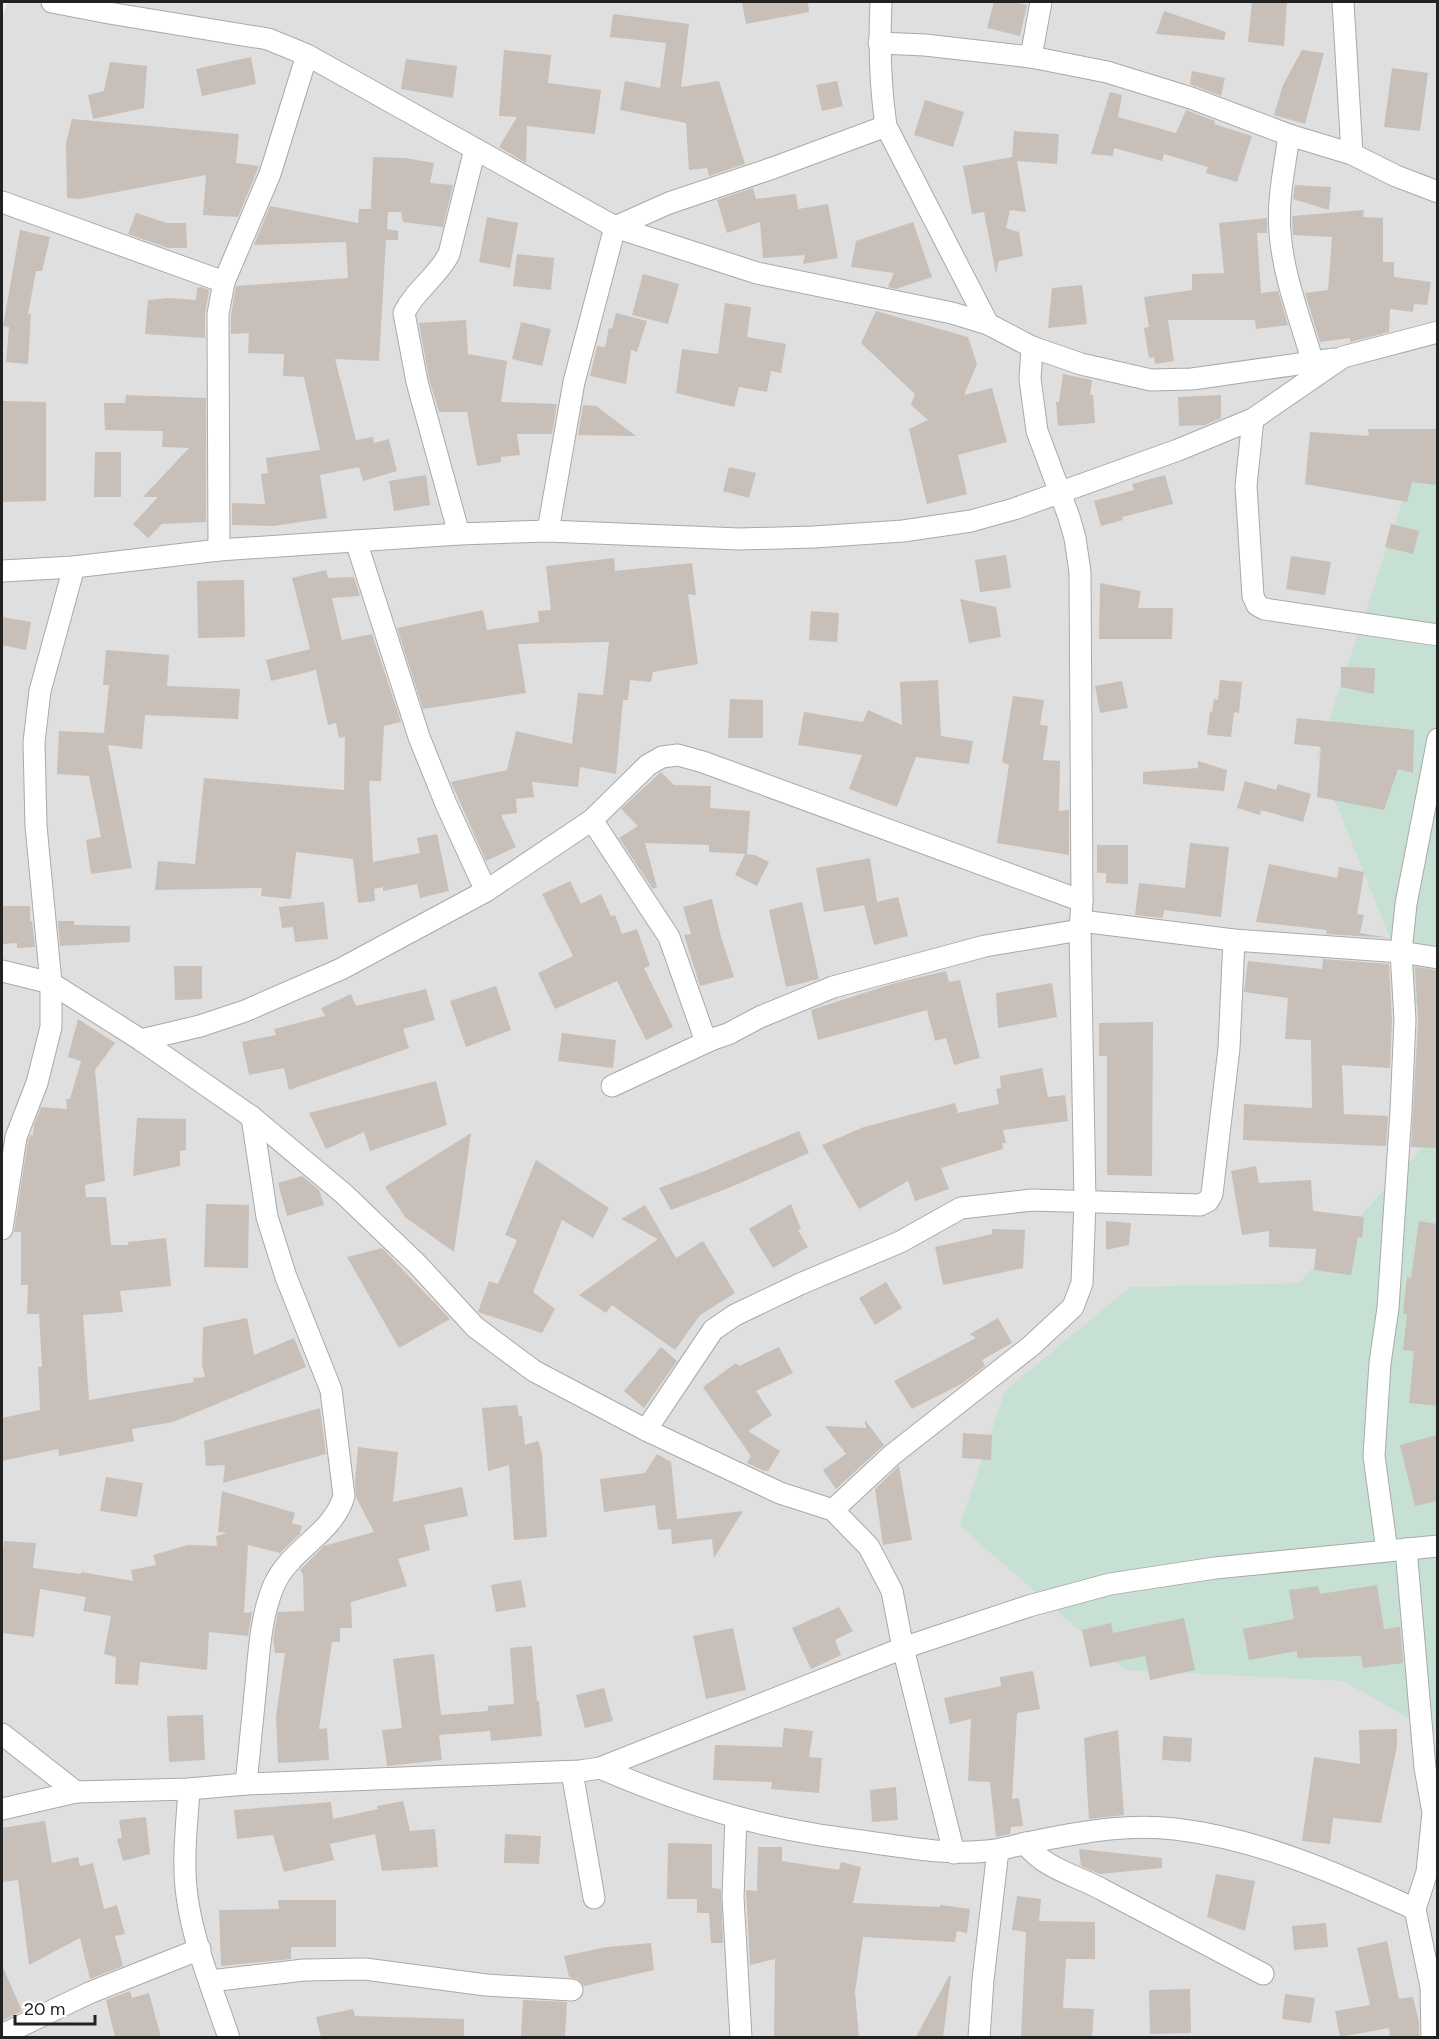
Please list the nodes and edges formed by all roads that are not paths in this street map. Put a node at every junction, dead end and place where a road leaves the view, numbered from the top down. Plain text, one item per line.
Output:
1 (52, 2) edge
2 (881, 2) edge
3 (1041, 2) edge
4 (1343, 2) edge
5 (879, 44) junction
6 (307, 55) junction
7 (1030, 57) junction
8 (886, 126) junction
9 (1289, 135) junction
10 (475, 149) junction
11 (1352, 154) junction
12 (1437, 192) edge
13 (2, 202) edge
14 (615, 227) junction
15 (224, 282) junction
16 (988, 324) junction
17 (1437, 332) edge
18 (1032, 347) junction
19 (1343, 357) junction
20 (1313, 363) junction
21 (1253, 419) junction
22 (1060, 492) junction
23 (548, 531) junction
24 (459, 534) junction
25 (356, 541) junction
26 (219, 550) junction
27 (74, 567) junction
28 (2, 571) edge
29 (1437, 635) edge
30 (1437, 739) edge
31 (592, 820) junction
32 (486, 891) junction
33 (1081, 917) junction
34 (1234, 940) junction
35 (1401, 952) junction
36 (1437, 958) edge
37 (2, 971) edge
38 (51, 983) junction
39 (713, 1039) junction
40 (141, 1040) junction
41 (612, 1086) dead end
42 (252, 1117) junction
43 (1085, 1201) junction
44 (2, 1229) edge
45 (646, 1430) junction
46 (833, 1510) junction
47 (1437, 1546) edge
48 (1397, 1550) junction
49 (903, 1648) junction
50 (2, 1734) edge
51 (600, 1768) junction
52 (572, 1772) junction
53 (246, 1784) junction
54 (189, 1789) junction
55 (76, 1792) junction
56 (2, 1809) edge
57 (736, 1817) junction
58 (1025, 1843) junction
59 (998, 1850) junction
60 (954, 1853) junction
61 (594, 1898) dead end
62 (1415, 1909) junction
63 (200, 1949) junction
64 (1263, 1974) dead end
65 (210, 1981) junction
66 (1434, 1989) edge
67 (572, 1990) dead end
68 (2, 2035) edge
69 (229, 2037) edge
70 (741, 2037) edge
71 (979, 2037) edge
72 (1432, 2037) edge

1 - 6 street
2 - 5 street
3 - 7 street
4 - 11 street
5 - 7 street
5 - 8 street
6 - 10 street
6 - 15 street
7 - 9 street
8 - 14 street
8 - 16 street
9 - 11 street
9 - 20 street
10 - 14 street
10 - 24 street
11 - 12 street
13 - 15 street
14 - 16 street
14 - 23 street
15 - 26 street
16 - 18 street
17 - 19 street
18 - 20 street
18 - 22 street
19 - 20 street
19 - 21 street
21 - 22 street
21 - 29 street
22 - 23 street
22 - 33 street
23 - 24 street
24 - 25 street
25 - 26 street
25 - 32 street
26 - 27 street
27 - 28 street
27 - 38 street
30 - 35 street
31 - 32 street
31 - 33 street
31 - 39 street
32 - 40 street
33 - 34 street
33 - 39 street
33 - 43 street
34 - 35 street
34 - 43 street
35 - 36 street
35 - 48 street
37 - 38 street
38 - 40 street
38 - 44 street
39 - 41 street
40 - 42 street
42 - 45 street
42 - 53 street
43 - 45 street
43 - 46 street
45 - 46 street
46 - 49 street
47 - 48 street
48 - 49 street
48 - 62 street
49 - 51 street
49 - 60 street
50 - 55 street
51 - 52 street
51 - 57 street
52 - 53 street
52 - 61 street
53 - 54 street
54 - 55 street
54 - 63 street
55 - 56 street
57 - 60 street
57 - 70 street
58 - 59 street
58 - 62 street
58 - 64 street
59 - 60 street
59 - 71 street
62 - 66 street
63 - 65 street
63 - 68 street
65 - 67 street
65 - 69 street
66 - 72 street

